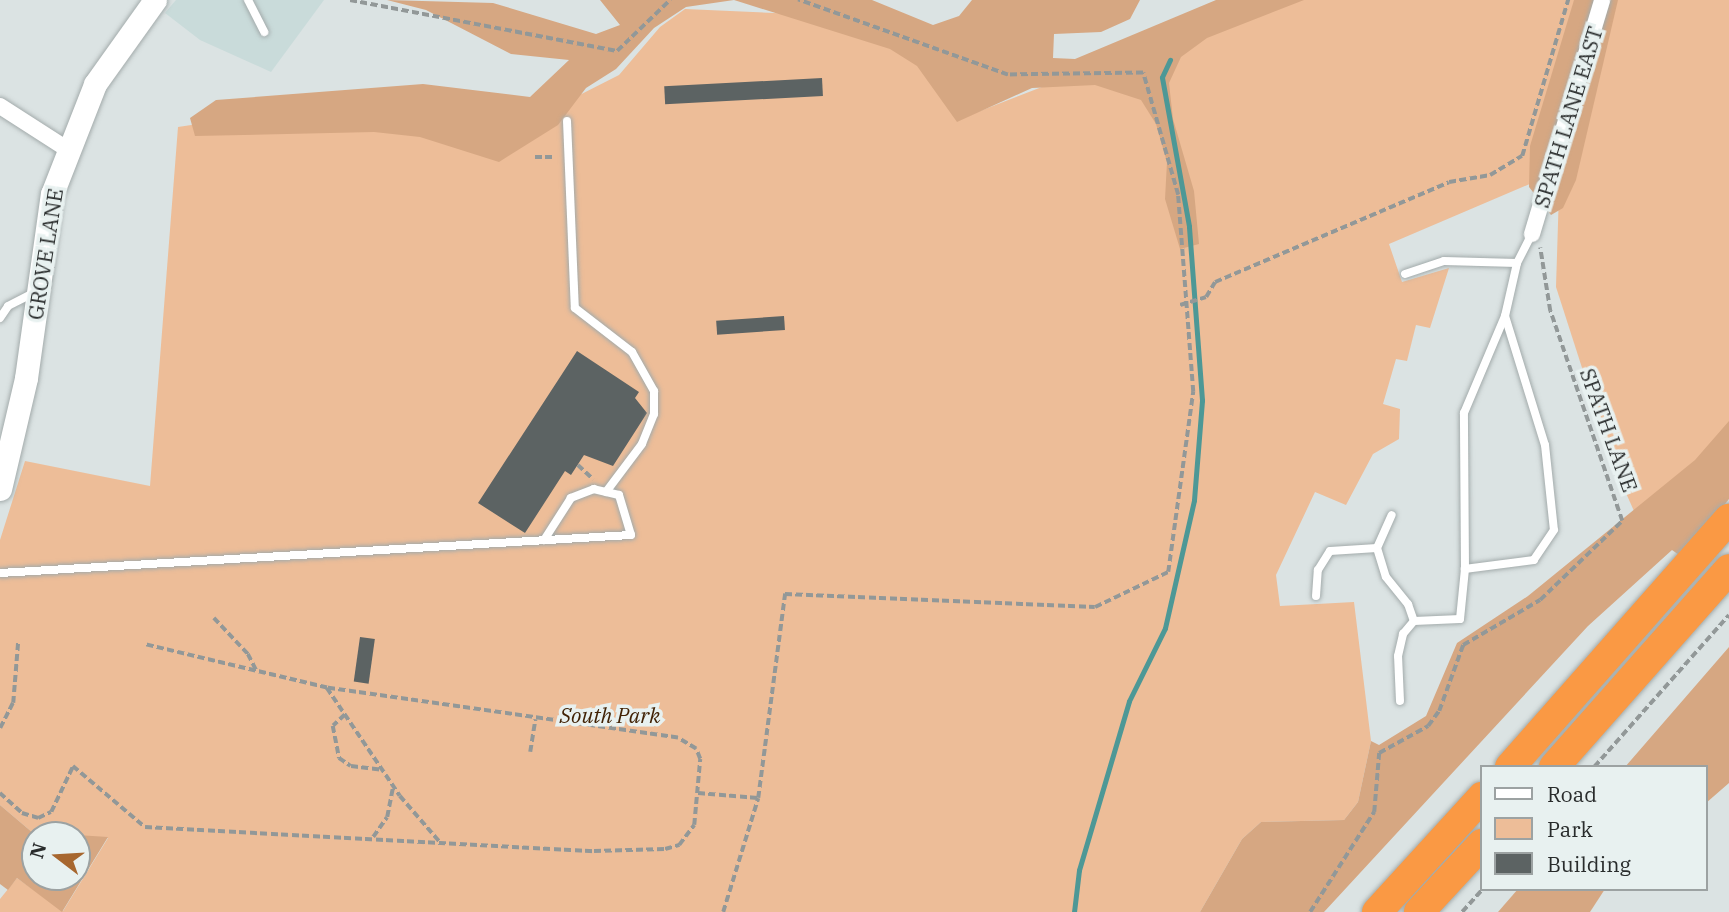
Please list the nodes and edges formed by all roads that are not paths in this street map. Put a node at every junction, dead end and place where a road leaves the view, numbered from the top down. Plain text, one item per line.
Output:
1 (155, 0) edge
2 (248, 0) edge
3 (1602, 0) edge
4 (264, 32) dead end
5 (0, 106) edge
6 (567, 121) dead end
7 (68, 149) junction
8 (1532, 234) joint
9 (1517, 264) junction
10 (1405, 274) dead end
11 (39, 291) junction
12 (1505, 316) junction
13 (0, 318) edge
14 (0, 489) edge
15 (606, 492) junction
16 (1392, 514) dead end
17 (1729, 519) edge
18 (544, 540) junction
19 (1377, 548) junction
20 (1465, 569) junction
21 (1729, 569) edge
22 (0, 573) edge
23 (1316, 596) dead end
24 (1413, 621) junction
25 (1400, 701) dead end
26 (1512, 765) edge
27 (1556, 765) edge
28 (1480, 799) edge
29 (1480, 846) edge
30 (1377, 912) edge
31 (1419, 912) edge

1 - 7 main road, GROVE LANE
2 - 4 lane
3 - 8 street, SPATH LANE EAST
5 - 7 street
6 - 15 lane
7 - 11 main road, GROVE LANE
8 - 9 lane
9 - 10 lane
9 - 12 lane
11 - 13 lane
11 - 14 main road, GROVE LANE
12 - 20 lane
12 - 20 lane
15 - 18 lane
15 - 18 lane
16 - 19 lane
17 - 26 highway
18 - 22 lane
19 - 23 lane
19 - 24 lane
20 - 24 lane
21 - 27 highway
24 - 25 lane
28 - 30 highway
29 - 31 highway

